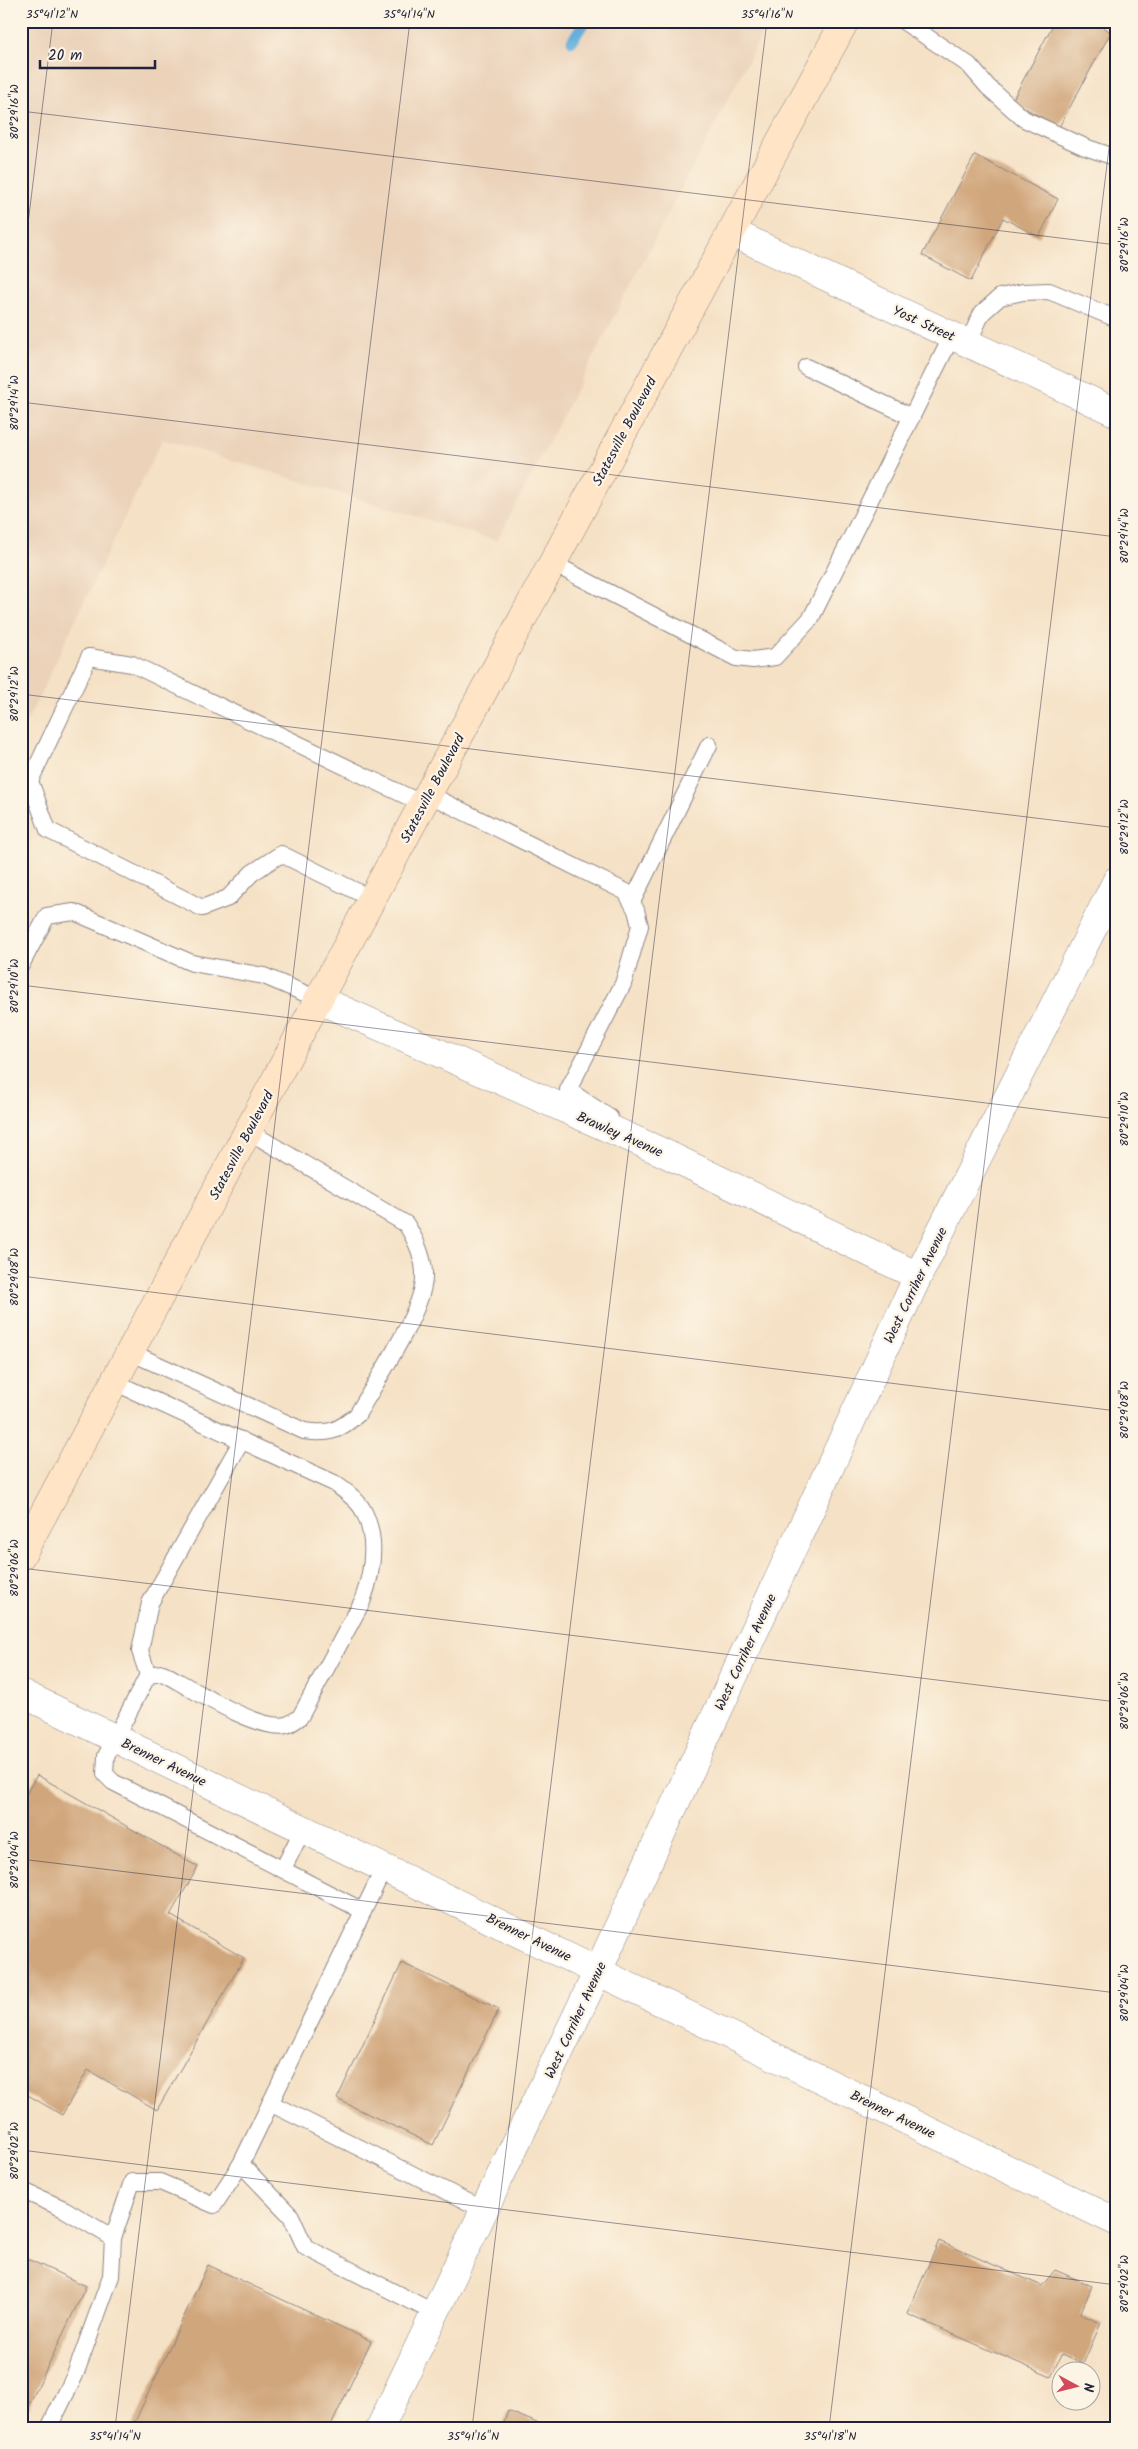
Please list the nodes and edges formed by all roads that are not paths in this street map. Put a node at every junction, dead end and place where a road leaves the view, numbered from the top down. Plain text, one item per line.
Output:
1 (845, 21) edge
2 (903, 21) edge
3 (1117, 158) edge
4 (730, 232) junction
5 (1117, 319) edge
6 (960, 340) junction
7 (806, 366) dead end
8 (1117, 413) edge
9 (912, 417) junction
10 (552, 564) junction
11 (709, 745) dead end
12 (426, 799) junction
13 (1117, 880) edge
14 (372, 900) junction
15 (632, 902) junction
16 (21, 966) edge
17 (318, 999) junction
18 (248, 1131) junction
19 (662, 1152) junction
20 (918, 1276) junction
21 (130, 1352) junction
22 (114, 1382) junction
23 (242, 1440) junction
24 (21, 1556) edge
25 (148, 1675) junction
26 (21, 1693) edge
27 (115, 1738) junction
28 (303, 1829) junction
29 (384, 1868) junction
30 (283, 1869) junction
31 (363, 1911) junction
32 (598, 1971) junction
33 (270, 2102) junction
34 (241, 2164) junction
35 (21, 2190) edge
36 (484, 2210) junction
37 (1117, 2222) edge
38 (113, 2238) junction
39 (435, 2313) junction
40 (49, 2428) edge
41 (380, 2428) edge

1 - 4 main road, Statesville Boulevard
2 - 3 lane
4 - 6 street, Yost Street
4 - 10 main road, Statesville Boulevard
5 - 6 lane
6 - 8 street, Yost Street
6 - 9 lane
7 - 9 lane
9 - 10 lane
10 - 12 main road, Statesville Boulevard
11 - 15 lane
12 - 14 main road, Statesville Boulevard
12 - 14 lane
12 - 15 lane
13 - 20 street, West Corriher Avenue
14 - 17 main road, Statesville Boulevard
15 - 19 lane
16 - 17 lane
17 - 18 main road, Statesville Boulevard
17 - 19 street, Brawley Avenue
18 - 21 main road, Statesville Boulevard
18 - 21 lane
19 - 20 street, Brawley Avenue
20 - 32 street, West Corriher Avenue
21 - 22 main road, Statesville Boulevard
22 - 23 lane
22 - 24 main road, Statesville Boulevard
23 - 25 lane
23 - 25 lane
25 - 27 lane
26 - 27 street, Brenner Avenue
27 - 28 street, Brenner Avenue
27 - 30 lane
28 - 29 street, Brenner Avenue
28 - 30 lane
29 - 31 lane
29 - 32 street, Brenner Avenue
30 - 31 lane
31 - 33 lane
32 - 36 street, West Corriher Avenue
32 - 37 street, Brenner Avenue
33 - 34 lane
33 - 36 lane
34 - 38 lane
34 - 39 lane
35 - 38 lane
36 - 39 street, West Corriher Avenue
38 - 40 lane
39 - 41 street, West Corriher Avenue

